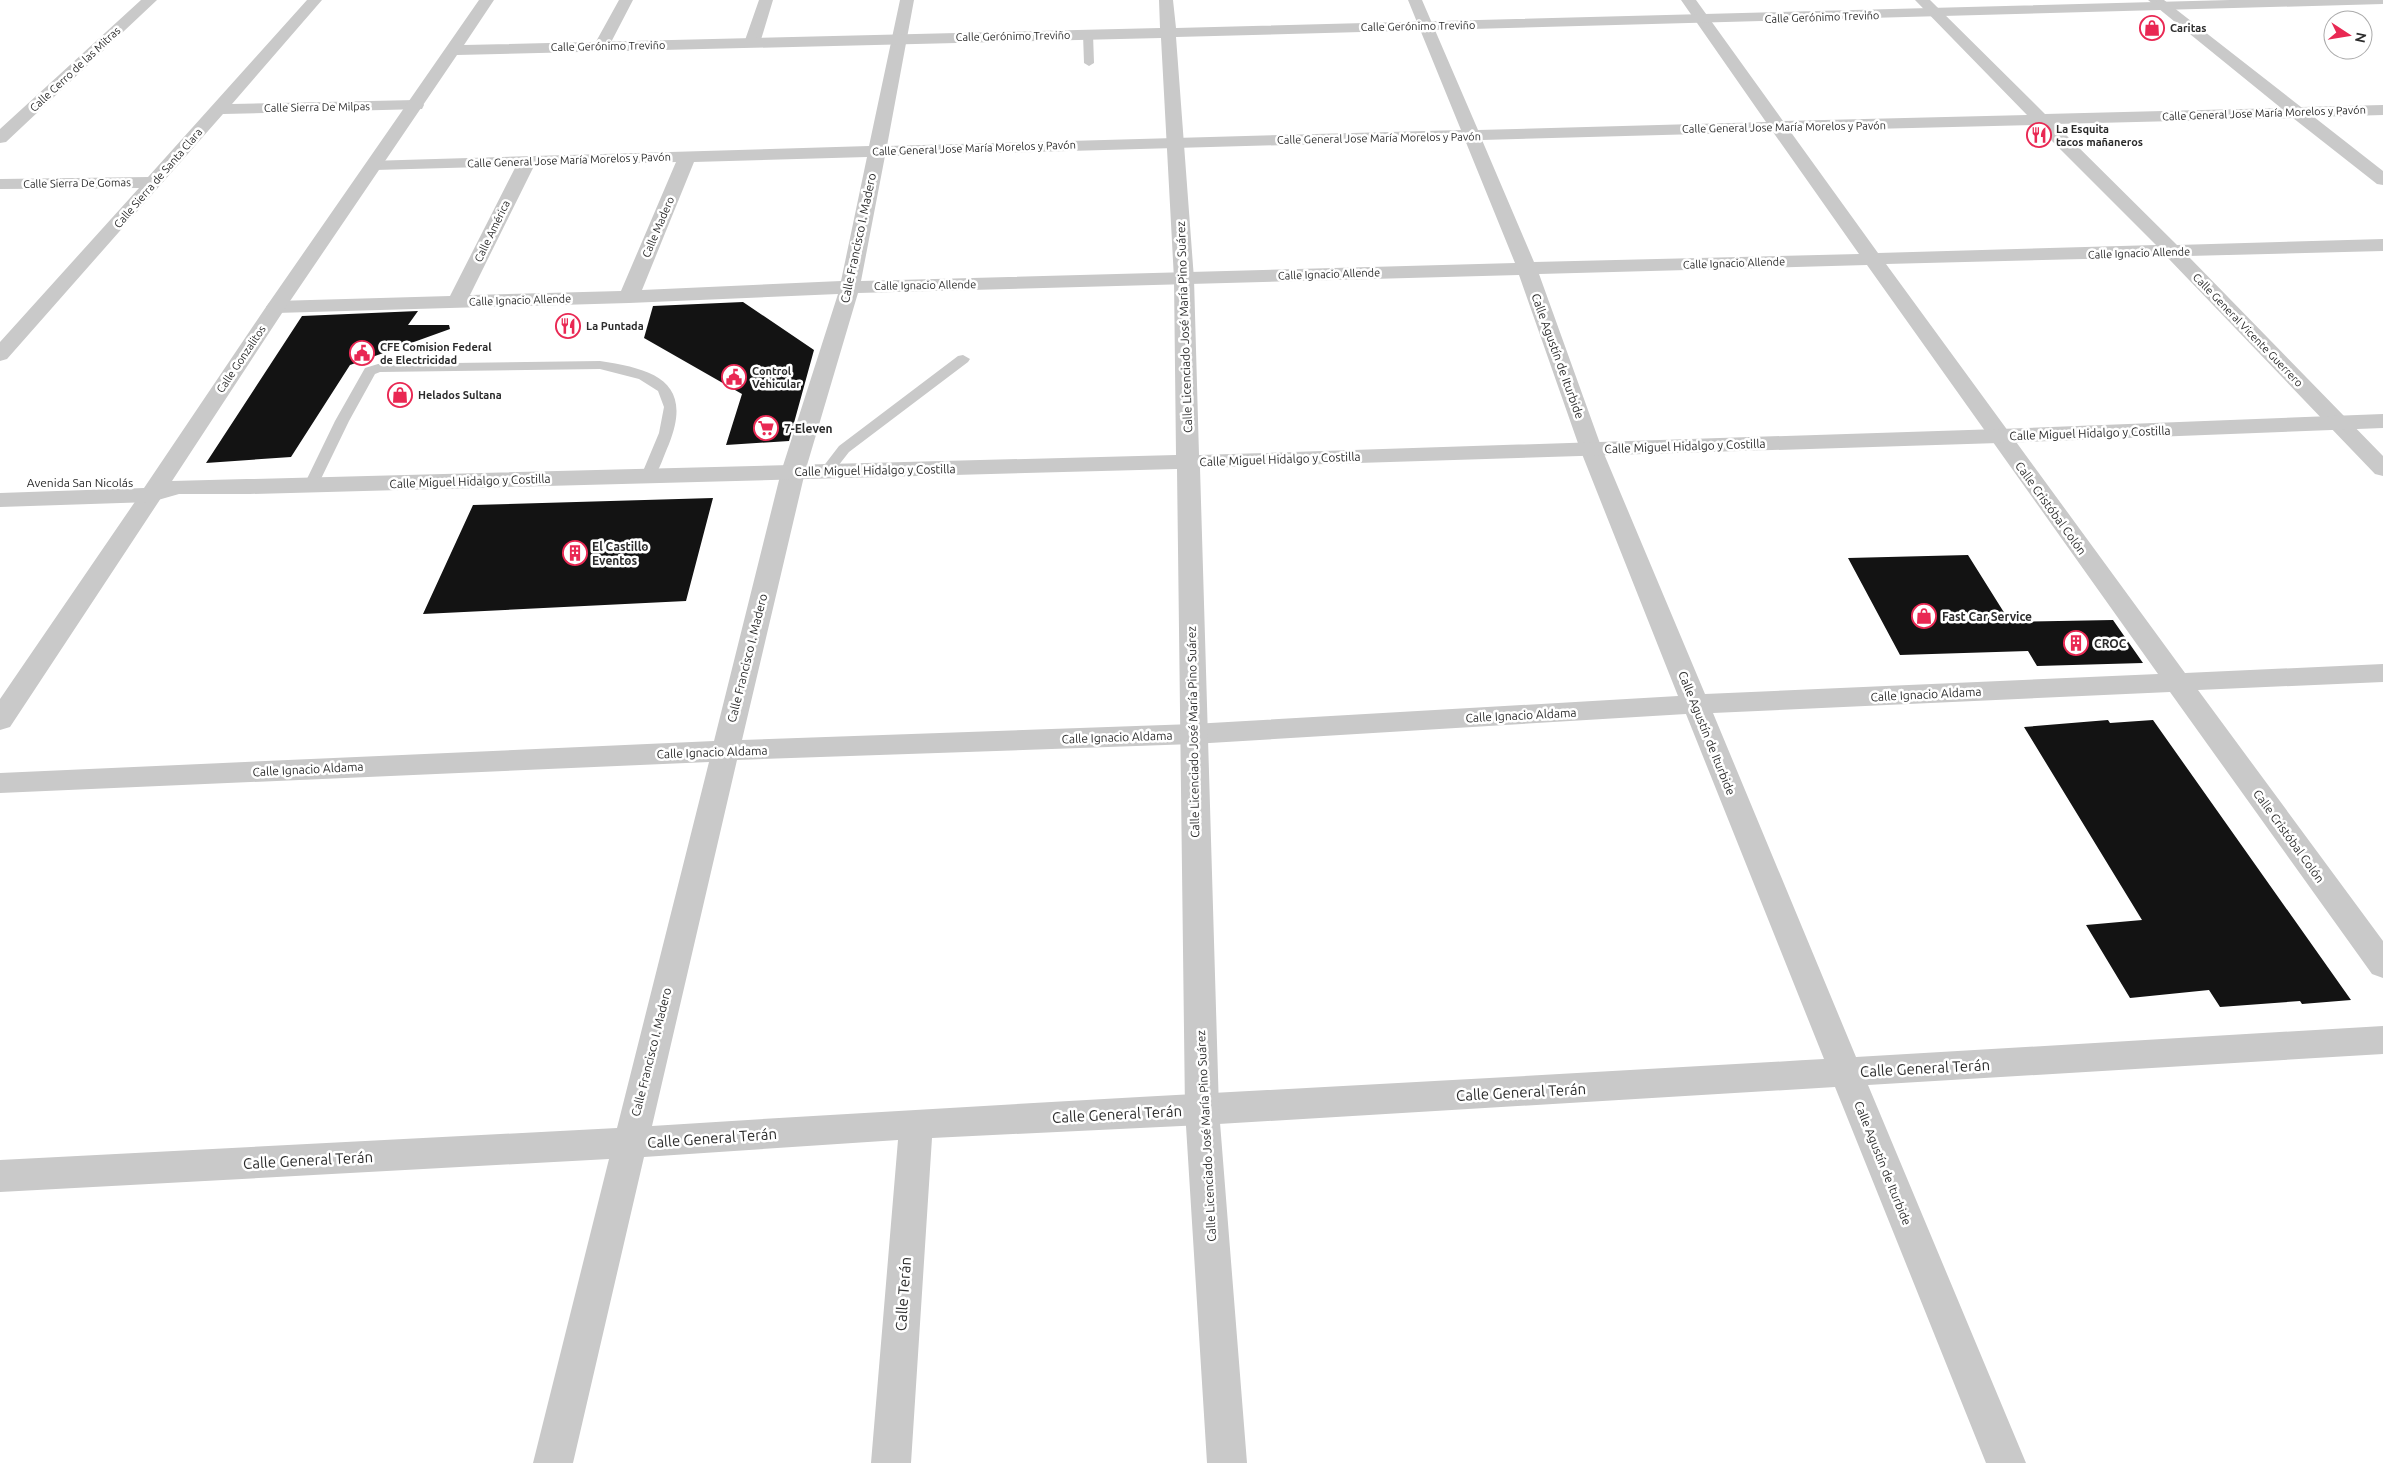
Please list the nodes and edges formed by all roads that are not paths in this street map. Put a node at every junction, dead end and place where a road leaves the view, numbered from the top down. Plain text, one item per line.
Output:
1 (150, 0) edge
2 (315, 0) edge
3 (487, 0) edge
4 (626, 0) edge
5 (766, 0) edge
6 (907, 0) edge
7 (1166, 0) edge
8 (1415, 0) edge
9 (1688, 0) edge
10 (1922, 0) edge
11 (2383, 0) edge
12 (2160, 4) edge
13 (1936, 14) junction
14 (1703, 20) junction
15 (1426, 26) junction
16 (1169, 32) junction
17 (1088, 34) junction
18 (900, 38) junction
19 (752, 43) junction
20 (601, 46) junction
21 (452, 50) junction
22 (1088, 63) dead end
23 (416, 105) junction
24 (218, 109) junction
25 (2383, 110) edge
26 (2299, 113) junction
27 (2040, 119) junction
28 (1777, 126) junction
29 (1472, 135) junction
30 (0, 138) edge
31 (1176, 142) junction
32 (877, 151) junction
33 (687, 156) junction
34 (528, 161) junction
35 (375, 165) junction
36 (2383, 180) edge
37 (155, 182) junction
38 (0, 184) edge
39 (2383, 245) edge
40 (2173, 252) junction
41 (1873, 260) junction
42 (1527, 269) junction
43 (1184, 278) junction
44 (850, 287) junction
45 (629, 297) junction
46 (457, 302) junction
47 (276, 307) junction
48 (0, 355) edge
49 (963, 359) dead end
50 (2383, 421) edge
51 (2336, 422) junction
52 (1999, 436) junction
53 (1591, 449) junction
54 (1188, 462) junction
55 (2383, 469) edge
56 (793, 472) junction
57 (826, 472) junction
58 (648, 476) junction
59 (0, 483) edge
60 (311, 485) junction
61 (162, 488) junction
62 (0, 500) edge
63 (2383, 673) edge
64 (2178, 682) junction
65 (1696, 704) junction
66 (0, 720) edge
67 (1193, 734) junction
68 (724, 751) junction
69 (0, 783) edge
70 (2383, 965) edge
71 (2383, 1040) edge
72 (1846, 1073) junction
73 (1202, 1110) junction
74 (916, 1124) junction
75 (629, 1143) junction
76 (0, 1176) edge
77 (553, 1463) edge
78 (891, 1463) edge
79 (1227, 1463) edge
80 (2006, 1463) edge

1 - 30 street, Calle Cerro de las Mitras
2 - 24 street, Calle Sierra de Santa Clara
3 - 21 street, Calle Gonzalitos
4 - 20 street
5 - 19 street
6 - 18 street, Calle Francisco I. Madero
7 - 16 street, Calle Licenciado José María Pino Suárez
8 - 15 street, Calle Agustín de Iturbide
9 - 14 street, Calle Cristóbal Colón
10 - 13 street, Calle General Vicente Guerrero
11 - 12 street, Calle Gerónimo Treviño
12 - 13 street, Calle Gerónimo Treviño
12 - 26 street
13 - 14 street, Calle Gerónimo Treviño
13 - 27 street, Calle General Vicente Guerrero
14 - 15 street, Calle Gerónimo Treviño
14 - 28 street, Calle Cristóbal Colón
15 - 16 street, Calle Gerónimo Treviño
15 - 29 street, Calle Agustín de Iturbide
16 - 17 street, Calle Gerónimo Treviño
16 - 31 street, Calle Licenciado José María Pino Suárez
17 - 18 street, Calle Gerónimo Treviño
17 - 22 lane
18 - 19 street, Calle Gerónimo Treviño
18 - 32 street, Calle Francisco I. Madero
19 - 20 street, Calle Gerónimo Treviño
20 - 21 street, Calle Gerónimo Treviño
21 - 23 street, Calle Gonzalitos
23 - 24 street, Calle Sierra De Milpas
23 - 35 street, Calle Gonzalitos
24 - 37 street, Calle Sierra de Santa Clara
25 - 26 street, Calle General Jose María Morelos y Pavón
26 - 27 street, Calle General Jose María Morelos y Pavón
26 - 36 street
27 - 28 street, Calle General Jose María Morelos y Pavón
27 - 40 street, Calle General Vicente Guerrero
28 - 29 street, Calle General Jose María Morelos y Pavón
28 - 41 street, Calle Cristóbal Colón
29 - 31 street, Calle General Jose María Morelos y Pavón
29 - 42 street, Calle Agustín de Iturbide
31 - 32 street, Calle General Jose María Morelos y Pavón
31 - 43 street, Calle Licenciado José María Pino Suárez
32 - 33 street, Calle General Jose María Morelos y Pavón
32 - 44 street, Calle Francisco I. Madero
33 - 34 street, Calle General Jose María Morelos y Pavón
33 - 45 street, Calle Madero
34 - 35 street, Calle General Jose María Morelos y Pavón
34 - 46 street, Calle América
35 - 47 street, Calle Gonzalitos
37 - 38 street, Calle Sierra De Gomas
37 - 48 street, Calle Sierra de Santa Clara
39 - 40 street, Calle Ignacio Allende
40 - 41 street, Calle Ignacio Allende
40 - 51 street, Calle General Vicente Guerrero
41 - 42 street, Calle Ignacio Allende
41 - 52 street, Calle Cristóbal Colón
42 - 43 street, Calle Ignacio Allende
42 - 53 street, Calle Agustín de Iturbide
43 - 44 street, Calle Ignacio Allende
43 - 54 street, Calle Licenciado José María Pino Suárez
44 - 45 street, Calle Ignacio Allende
44 - 56 street, Calle Francisco I. Madero
45 - 46 street, Calle Ignacio Allende
46 - 47 street, Calle Ignacio Allende
47 - 61 street, Calle Gonzalitos
49 - 57 lane
50 - 51 street, Calle Miguel Hidalgo y Costilla
51 - 52 street, Calle Miguel Hidalgo y Costilla
51 - 55 street, Calle General Vicente Guerrero
52 - 53 street, Calle Miguel Hidalgo y Costilla
52 - 64 street, Calle Cristóbal Colón
53 - 54 street, Calle Miguel Hidalgo y Costilla
53 - 65 street, Calle Agustín de Iturbide
54 - 57 street, Calle Miguel Hidalgo y Costilla
54 - 67 street, Calle Licenciado José María Pino Suárez
56 - 57 street, Calle Miguel Hidalgo y Costilla
56 - 58 street, Calle Miguel Hidalgo y Costilla
56 - 68 street, Calle Francisco I. Madero
58 - 60 street, Calle Miguel Hidalgo y Costilla
58 - 60 lane
59 - 61 street, Avenida San Nicolás
60 - 61 street, Calle Miguel Hidalgo y Costilla
61 - 62 street, Avenida San Nicolás
61 - 66 street, Calle Gonzalitos
63 - 64 street, Calle Ignacio Aldama
64 - 65 street, Calle Ignacio Aldama
64 - 70 street, Calle Cristóbal Colón
65 - 67 street, Calle Ignacio Aldama
65 - 72 street, Calle Agustín de Iturbide
67 - 68 street, Calle Ignacio Aldama
67 - 73 street, Calle Licenciado José María Pino Suárez
68 - 69 street, Calle Ignacio Aldama
68 - 75 street, Calle Francisco I. Madero
71 - 72 street, Calle General Terán
72 - 73 street, Calle General Terán
72 - 80 street, Calle Agustín de Iturbide
73 - 74 street, Calle General Terán
73 - 79 street, Calle Licenciado José María Pino Suárez
74 - 75 street, Calle General Terán
74 - 78 street, Calle Terán
75 - 76 street, Calle General Terán
75 - 77 street, Calle Francisco I. Madero

